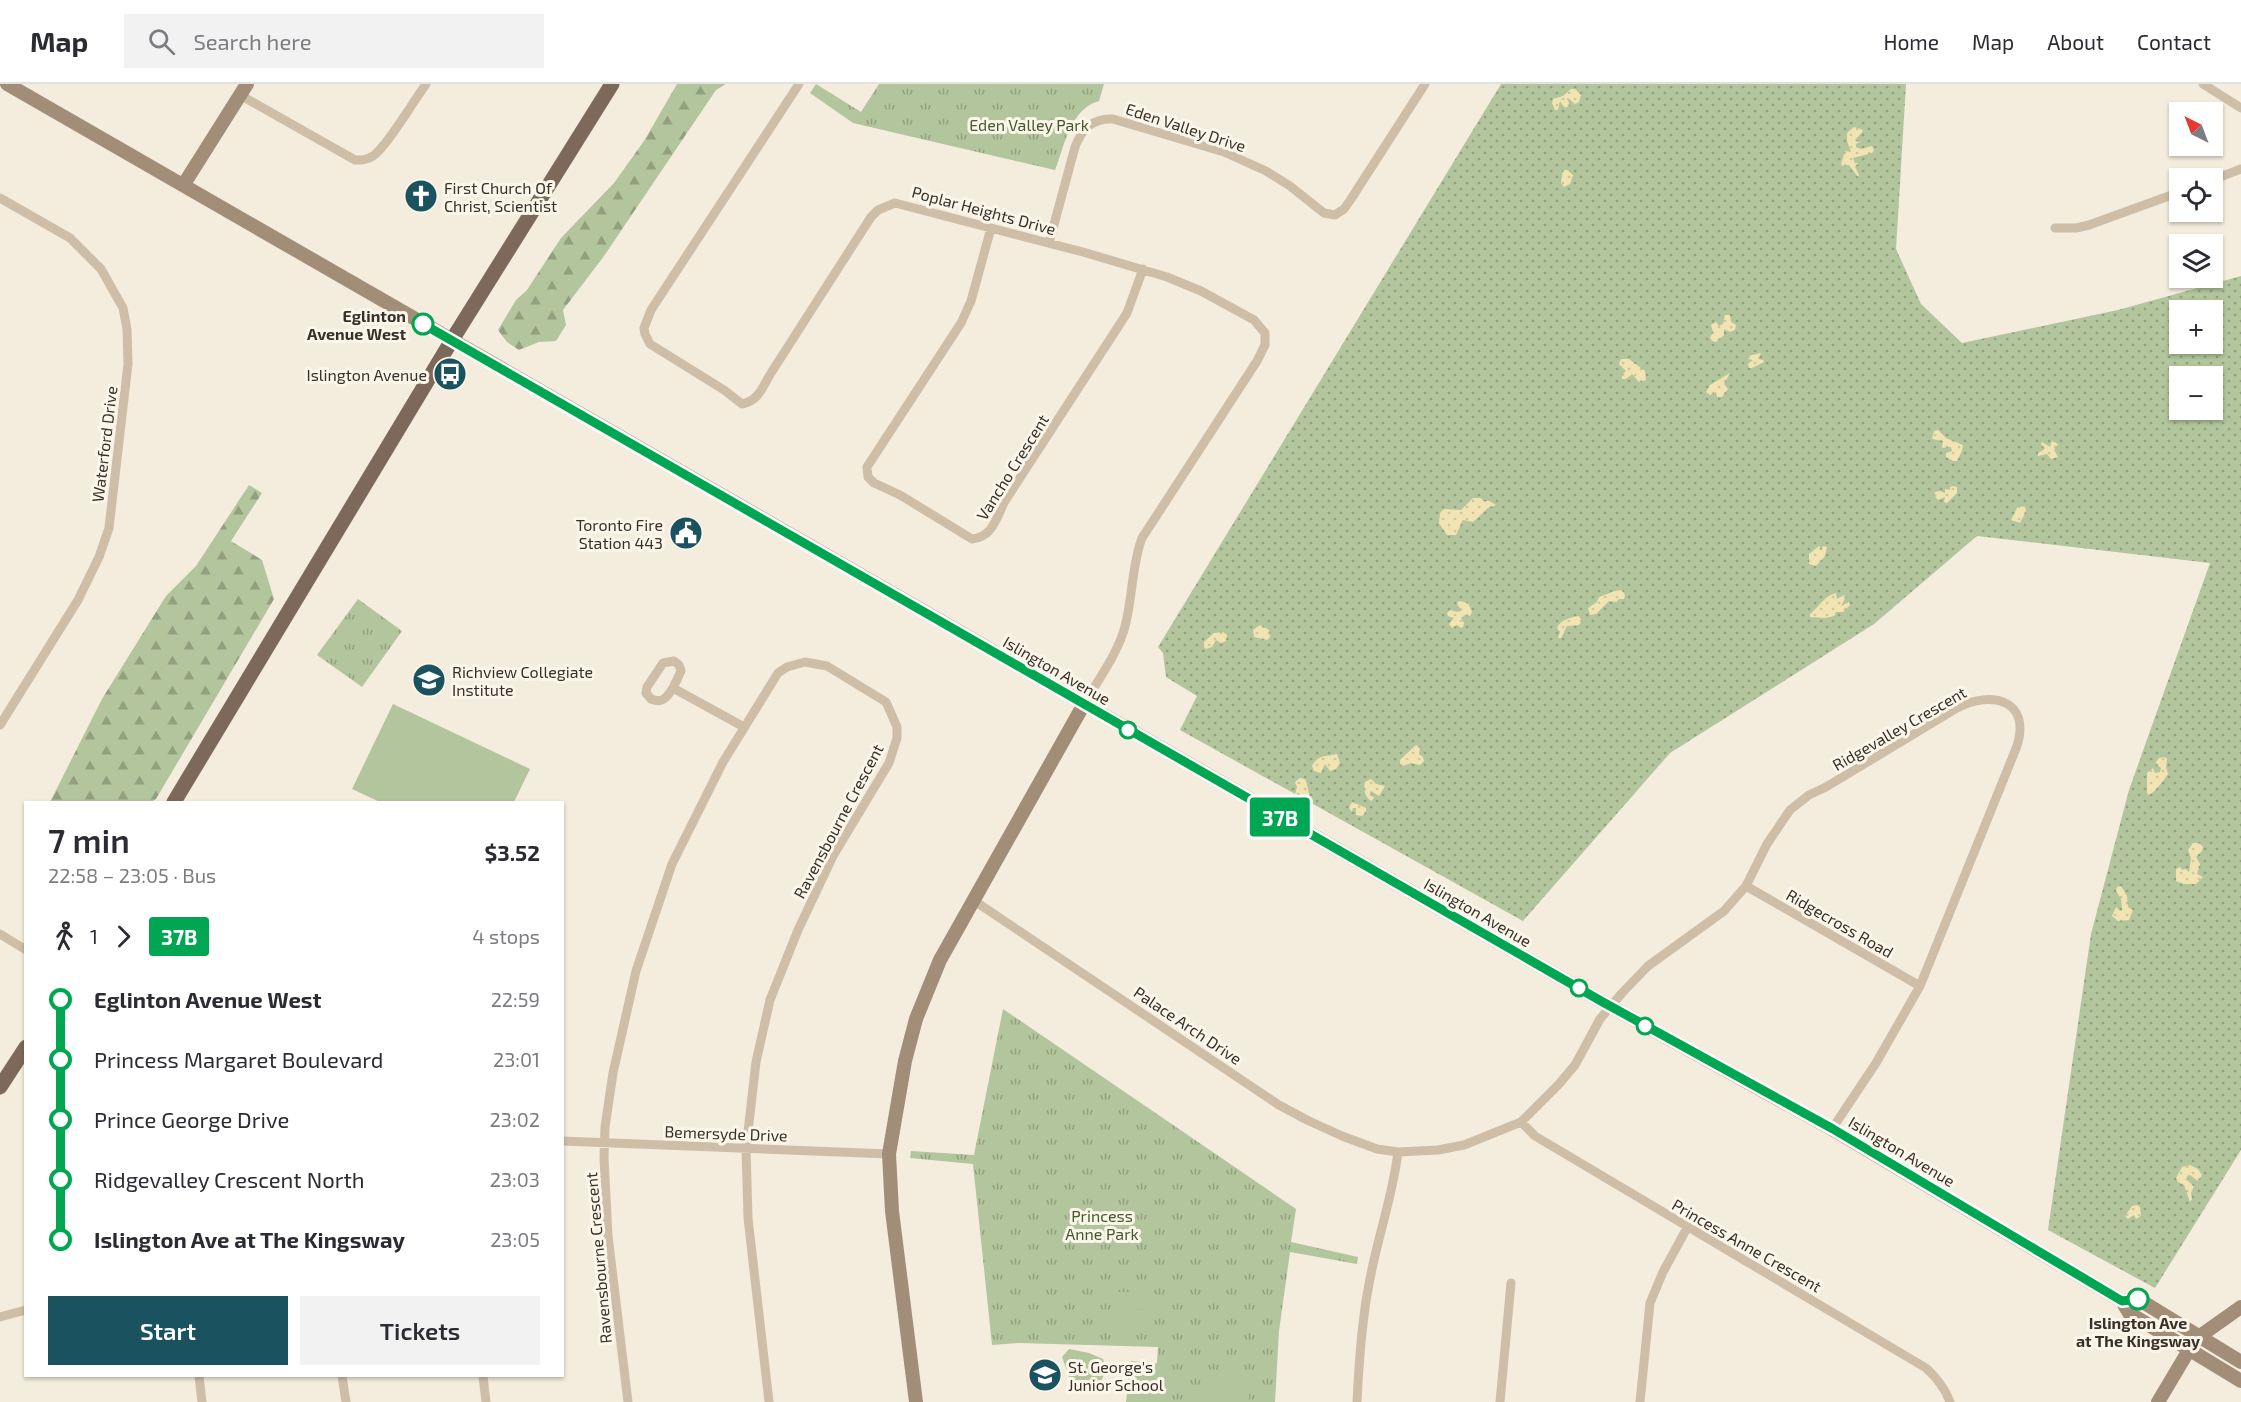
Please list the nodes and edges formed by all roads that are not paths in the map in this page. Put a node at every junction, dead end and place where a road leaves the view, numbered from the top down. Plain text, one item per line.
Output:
1 (7, 84) edge
2 (426, 84) edge
3 (612, 84) edge
4 (799, 84) edge
5 (1425, 84) edge
6 (2202, 84) edge
7 (244, 90) edge
8 (2241, 108) edge
9 (2241, 169) edge
10 (2223, 176) edge
11 (184, 184) junction
12 (2169, 196) edge
13 (2, 202) edge
14 (991, 228) junction
15 (2055, 228) dead end
16 (1049, 243) junction
17 (1143, 269) junction
18 (452, 340) junction
19 (673, 688) junction
20 (1084, 704) junction
21 (0, 725) edge
22 (744, 727) junction
23 (175, 801) edge
24 (1746, 886) junction
25 (973, 900) junction
26 (0, 934) edge
27 (24, 949) edge
28 (1920, 986) junction
29 (1611, 1006) junction
30 (24, 1050) edge
31 (0, 1087) edge
32 (1521, 1122) junction
33 (1833, 1129) junction
34 (564, 1141) edge
35 (604, 1143) junction
36 (746, 1149) junction
37 (1398, 1152) junction
38 (889, 1154) junction
39 (1687, 1228) junction
40 (1511, 1283) dead end
41 (2122, 1301) junction
42 (2241, 1307) edge
43 (24, 1311) edge
44 (0, 1317) edge
45 (2200, 1336) junction
46 (2189, 1350) junction
47 (2241, 1362) edge
48 (199, 1377) edge
49 (342, 1377) edge
50 (483, 1377) edge
51 (2241, 1381) edge
52 (202, 1402) edge
53 (346, 1402) edge
54 (486, 1402) edge
55 (628, 1402) edge
56 (769, 1402) edge
57 (916, 1402) edge
58 (1358, 1402) edge
59 (1500, 1402) edge
60 (1640, 1402) edge
61 (1950, 1402) edge
62 (2158, 1402) edge

1 - 11 main road, Islington Avenue
2 - 7 street
3 - 18 main road
4 - 14 street, Poplar Heights Drive
5 - 16 street, Eden Valley Drive
6 - 8 street
7 - 11 main road
9 - 10 street
11 - 18 main road, Islington Avenue
12 - 15 street
13 - 21 street, Waterford Drive
14 - 16 street, Poplar Heights Drive
14 - 17 street, Vancho Crescent
16 - 17 street, Poplar Heights Drive
17 - 20 street, Poplar Heights Drive
18 - 20 main road, Islington Avenue
18 - 23 main road
19 - 19 street
19 - 22 street
20 - 25 main road
20 - 29 main road, Islington Avenue
22 - 35 street, Ravensbourne Crescent
22 - 36 street, Ravensbourne Crescent
24 - 28 street, Ridgecross Road
24 - 28 street, Ridgevalley Crescent
24 - 29 street, Ridgevalley Crescent
25 - 37 street, Palace Arch Drive
25 - 38 main road
26 - 27 street
28 - 33 street, Ridgevalley Crescent
29 - 32 street, Ridgevalley Crescent
29 - 33 main road, Islington Avenue
30 - 31 main road
32 - 37 street, Palace Arch Drive
32 - 39 street, Princess Anne Crescent
33 - 41 main road, Islington Avenue
34 - 35 street, Bemersyde Drive
35 - 36 street, Bemersyde Drive
35 - 55 street, Ravensbourne Crescent
36 - 38 street, Bemersyde Drive
36 - 56 street, Ravensbourne Crescent
37 - 58 street
38 - 57 main road
39 - 60 street
39 - 61 street, Princess Anne Crescent
40 - 59 street
41 - 45 main road, Islington Avenue
41 - 46 main road, Islington Avenue
42 - 45 main road
43 - 44 street
45 - 46 main road
45 - 47 main road, Islington Avenue
46 - 51 main road, Islington Avenue
46 - 62 main road
48 - 52 street
49 - 53 street
50 - 54 street

